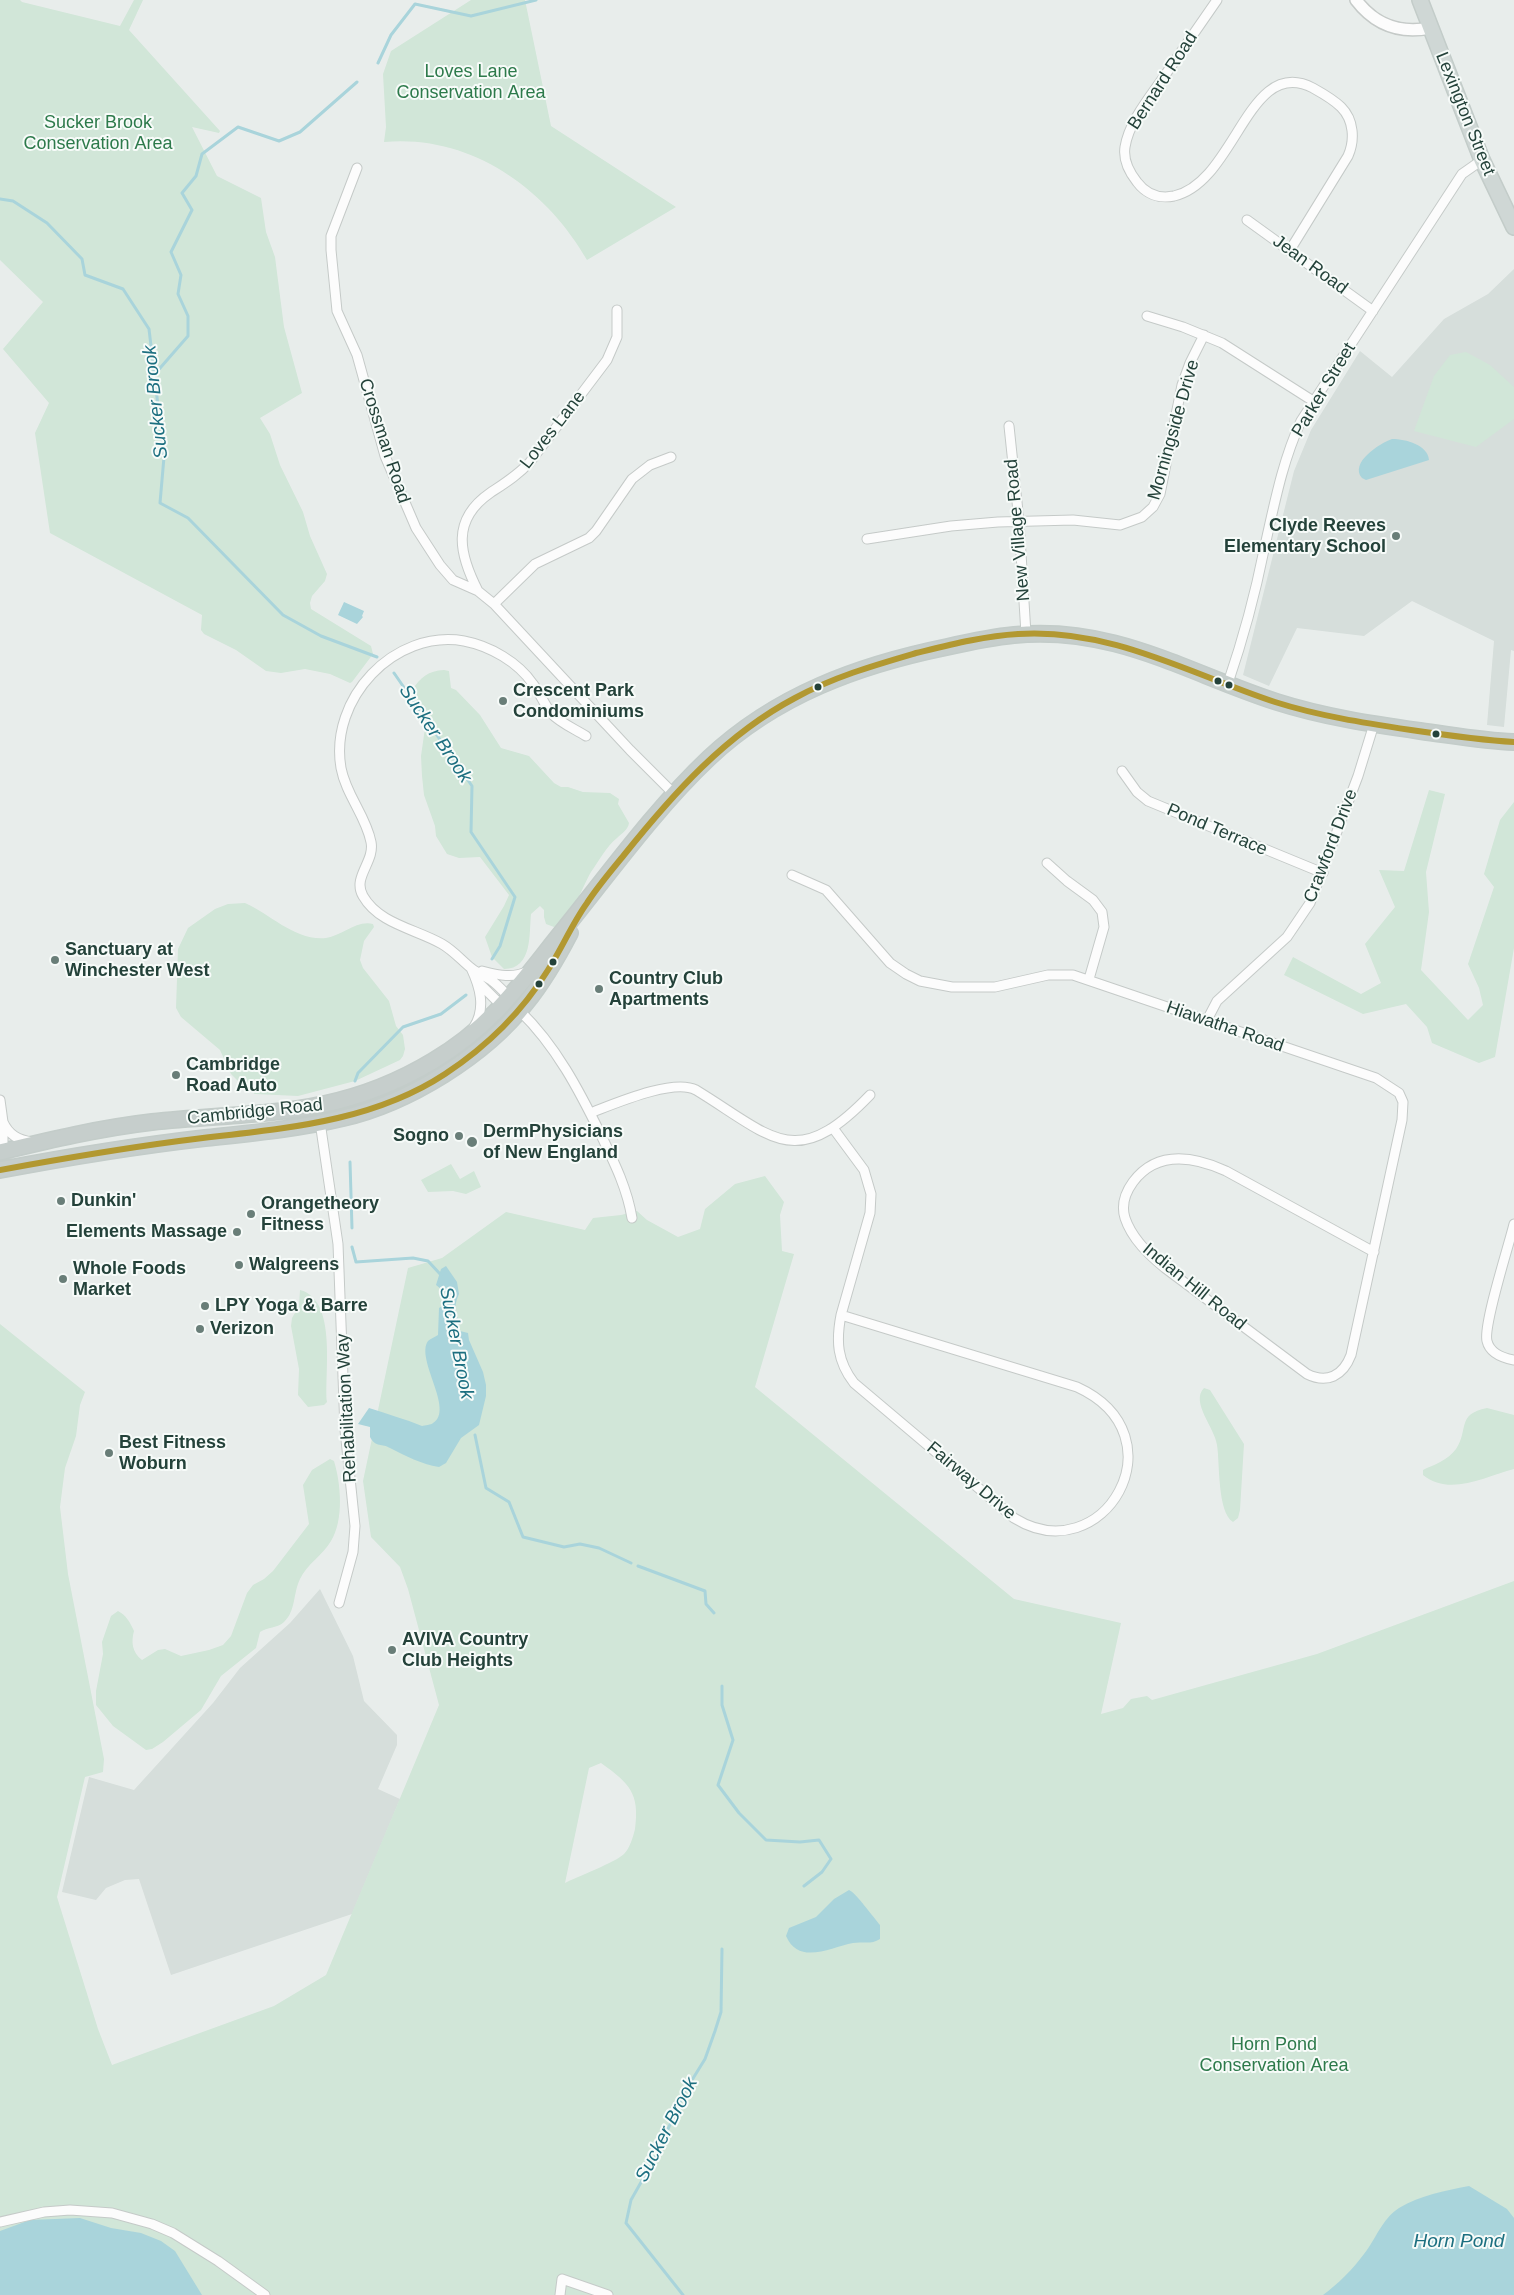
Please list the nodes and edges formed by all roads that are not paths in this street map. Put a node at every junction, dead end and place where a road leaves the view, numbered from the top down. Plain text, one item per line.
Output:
1 (1217, 0) edge
2 (1356, 0) edge
3 (1420, 0) edge
4 (1430, 28) junction
5 (1482, 160) junction
6 (357, 168) dead end
7 (1246, 220) dead end
8 (1514, 226) edge
9 (1290, 250) junction
10 (617, 310) dead end
11 (1374, 311) junction
12 (1146, 316) dead end
13 (1204, 335) junction
14 (1313, 401) junction
15 (1009, 426) dead end
16 (671, 457) dead end
17 (1019, 521) junction
18 (866, 539) dead end
19 (478, 591) junction
20 (494, 604) junction
21 (1026, 634) junction
22 (1228, 683) junction
23 (1374, 724) junction
24 (586, 736) dead end
25 (1514, 742) edge
26 (1122, 772) dead end
27 (674, 794) junction
28 (1047, 863) dead end
29 (1323, 873) junction
30 (792, 875) dead end
31 (584, 905) junction
32 (536, 965) junction
33 (471, 968) junction
34 (1089, 979) junction
35 (477, 980) junction
36 (506, 1002) junction
37 (520, 1011) junction
38 (1207, 1020) junction
39 (454, 1048) junction
40 (870, 1095) dead end
41 (0, 1100) edge
42 (590, 1112) junction
43 (203, 1118) junction
44 (3, 1122) junction
45 (320, 1122) junction
46 (833, 1128) junction
47 (60, 1138) junction
48 (205, 1138) junction
49 (1, 1152) edge
50 (0, 1170) edge
51 (632, 1218) dead end
52 (1514, 1224) edge
53 (1374, 1252) junction
54 (841, 1315) junction
55 (1514, 1360) edge
56 (1333, 1378) joint
57 (338, 1603) dead end
58 (0, 2222) edge
59 (265, 2295) edge
60 (560, 2295) edge
61 (608, 2295) edge

1 - 9 street, Bernard Road
2 - 4 street
3 - 4 main road, Lexington Street
4 - 5 main road, Lexington Street
5 - 8 main road, Lexington Street
5 - 11 street, Parker Street
6 - 19 street, Crossman Road
7 - 9 street, Jean Road
9 - 11 street, Jean Road
10 - 19 street, Loves Lane
11 - 14 street, Parker Street
12 - 13 street
13 - 14 street
13 - 17 street, Morningside Drive
14 - 22 street, Parker Street
15 - 17 street, New Village Road
16 - 20 street
17 - 18 street, Morningside Drive
17 - 21 street, New Village Road
19 - 20 street, Crossman Road
20 - 27 street, Crossman Road
21 - 22 highway, Cambridge Road
21 - 27 highway, Cambridge Road
22 - 23 highway, Cambridge Road
23 - 25 highway, Cambridge Road
23 - 29 street, Crawford Drive
24 - 33 street
26 - 29 street, Pond Terrace
27 - 31 highway, Cambridge Road
28 - 34 street
29 - 38 street, Crawford Drive
30 - 34 street, Hiawatha Road
31 - 32 highway, Cambridge Road
31 - 37 highway, Cambridge Road
32 - 33 street
32 - 36 highway, Cambridge Road
33 - 35 street
33 - 36 street
34 - 38 street, Hiawatha Road
35 - 36 street
35 - 39 street
36 - 37 highway
36 - 39 highway, Cambridge Road
37 - 42 street
37 - 45 highway, Cambridge Road
38 - 53 street, Hiawatha Road
39 - 43 highway, Cambridge Road
40 - 46 street
41 - 44 street
42 - 46 street
42 - 51 street
43 - 47 highway, Cambridge Road
43 - 48 highway
44 - 47 street
44 - 49 street
45 - 48 highway, Cambridge Road
45 - 57 street, Rehabilitation Way
46 - 54 street, Fairway Drive
47 - 49 highway, Cambridge Road
48 - 50 highway, Cambridge Road
52 - 55 street
53 - 56 street, Hiawatha Road
53 - 56 street, Indian Hill Road
54 - 54 street, Fairway Drive
58 - 59 street
60 - 61 street

